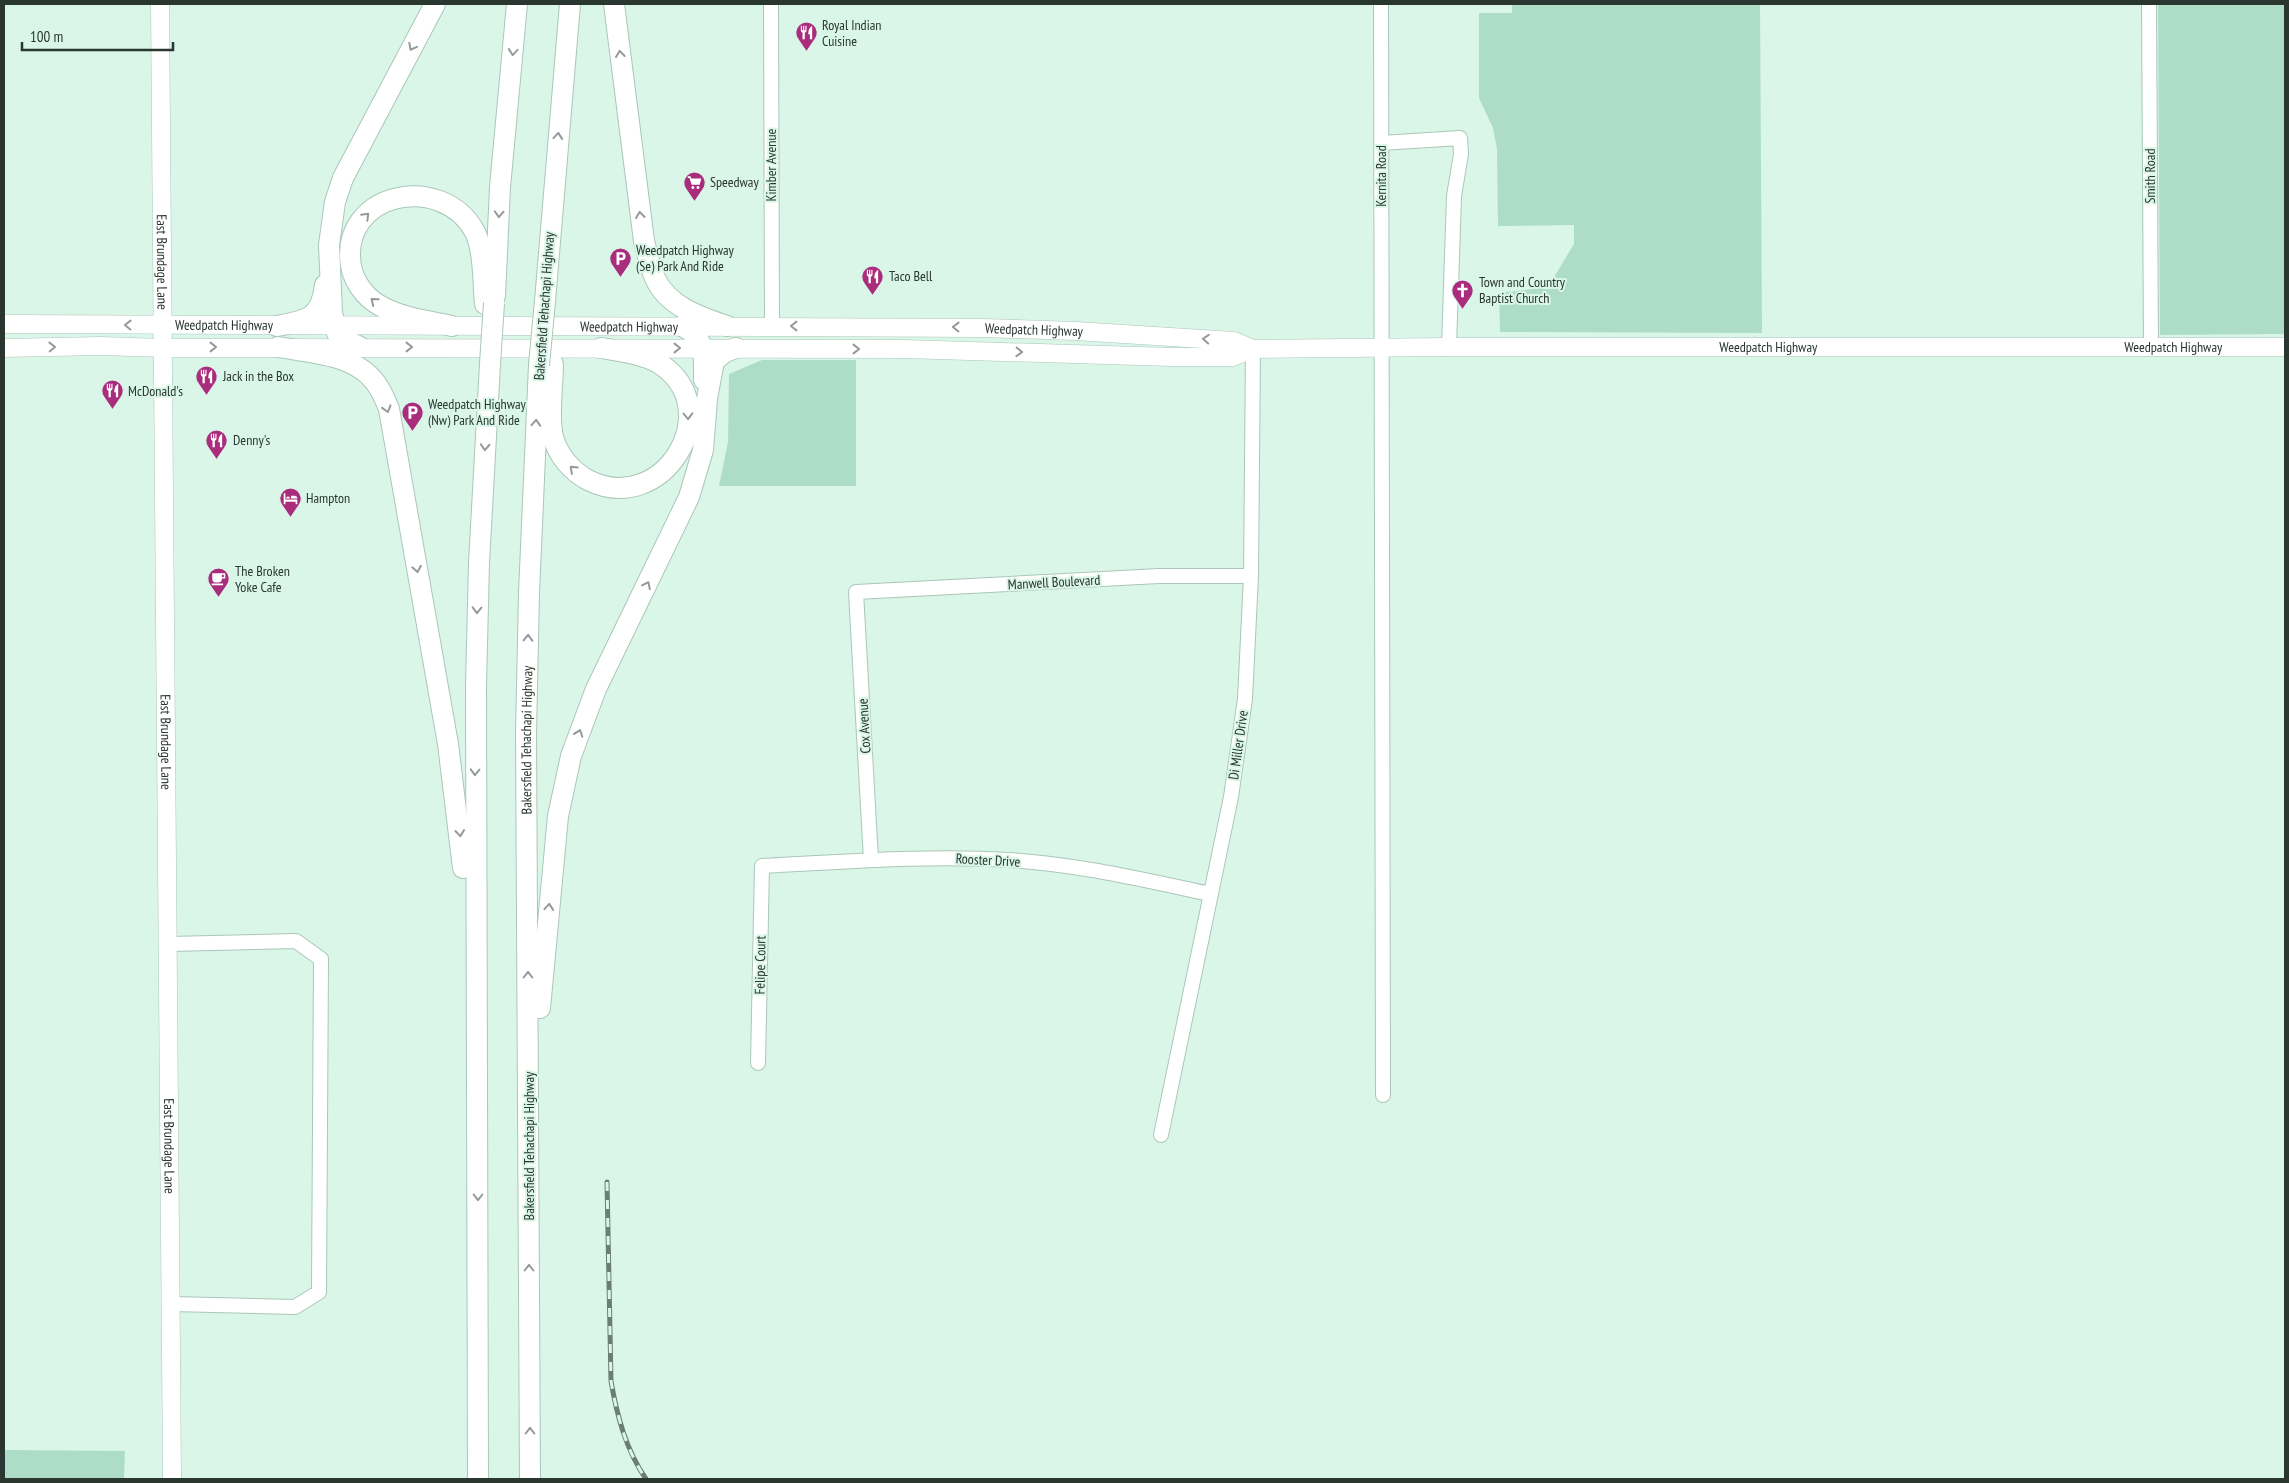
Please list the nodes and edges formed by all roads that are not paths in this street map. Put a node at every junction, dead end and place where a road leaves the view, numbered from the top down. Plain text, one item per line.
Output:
1 (160, 4) edge
2 (435, 4) edge
3 (517, 4) edge
4 (570, 4) edge
5 (614, 4) edge
6 (771, 4) edge
7 (1381, 4) edge
8 (2149, 4) edge
9 (1381, 143) junction
10 (328, 274) junction
11 (490, 304) junction
12 (4, 324) edge
13 (164, 326) junction
14 (277, 326) junction
15 (334, 326) junction
16 (452, 326) junction
17 (682, 326) junction
18 (727, 326) junction
19 (772, 326) junction
20 (278, 347) junction
21 (360, 347) junction
22 (1450, 347) junction
23 (2151, 347) junction
24 (2285, 347) edge
25 (4, 348) edge
26 (164, 348) junction
27 (601, 348) junction
28 (702, 348) junction
29 (736, 348) junction
30 (1253, 349) junction
31 (1381, 349) junction
32 (546, 365) junction
33 (707, 399) junction
34 (1251, 576) junction
35 (856, 592) joint
36 (871, 860) junction
37 (762, 866) joint
38 (1210, 894) junction
39 (169, 944) junction
40 (529, 1059) junction
41 (758, 1063) dead end
42 (1383, 1094) dead end
43 (1161, 1135) dead end
44 (478, 1165) junction
45 (171, 1304) junction
46 (172, 1479) edge
47 (478, 1479) edge
48 (530, 1479) edge

1 - 13 main road, East Brundage Lane
2 -> 10 highway
3 -> 11 highway
32 -> 4 highway, Bakersfield Tehachapi Highway, bridge
18 -> 5 highway
6 - 19 street, Kimber Avenue
7 - 9 street, Kernita Road
8 - 23 street, Smith Road
9 - 22 street
9 - 31 street, Kernita Road
10 - 14 highway
10 - 15 highway
16 -> 11 highway
11 -> 44 highway, bridge
13 -> 12 main road, Weedpatch Highway
13 - 14 main road, Weedpatch Highway
13 - 26 main road, East Brundage Lane
14 - 15 main road, Weedpatch Highway
15 - 16 main road, Weedpatch Highway
15 - 21 highway
16 - 17 main road, Weedpatch Highway
17 - 18 main road, Weedpatch Highway
17 - 28 highway
18 - 19 main road, Weedpatch Highway
30 -> 19 main road, Weedpatch Highway
20 - 21 main road, Weedpatch Highway
26 -> 20 main road, Weedpatch Highway
20 -> 44 highway
21 -> 27 main road, Weedpatch Highway
22 - 23 main road, Weedpatch Highway
22 - 31 main road, Weedpatch Highway
23 - 24 main road, Weedpatch Highway
25 -> 26 main road, Weedpatch Highway
26 - 39 main road, East Brundage Lane
27 -> 28 main road, Weedpatch Highway
27 -> 32 highway
28 - 29 main road, Weedpatch Highway
28 - 33 highway
29 -> 30 main road, Weedpatch Highway
29 - 33 highway
30 - 31 main road, Weedpatch Highway
30 - 34 street, Di Miller Drive
31 - 42 street, Kernita Road
40 -> 32 highway, Bakersfield Tehachapi Highway
40 -> 33 highway
34 - 35 street, Manwell Boulevard
34 - 38 street, Di Miller Drive
35 - 36 street, Cox Avenue
36 - 37 street, Rooster Drive
36 - 38 street, Rooster Drive
37 - 41 street, Felipe Court
38 - 43 street, Di Miller Drive
39 - 45 main road, East Brundage Lane
39 - 45 street
48 -> 40 highway, Bakersfield Tehachapi Highway
44 -> 47 highway
45 - 46 main road, East Brundage Lane

